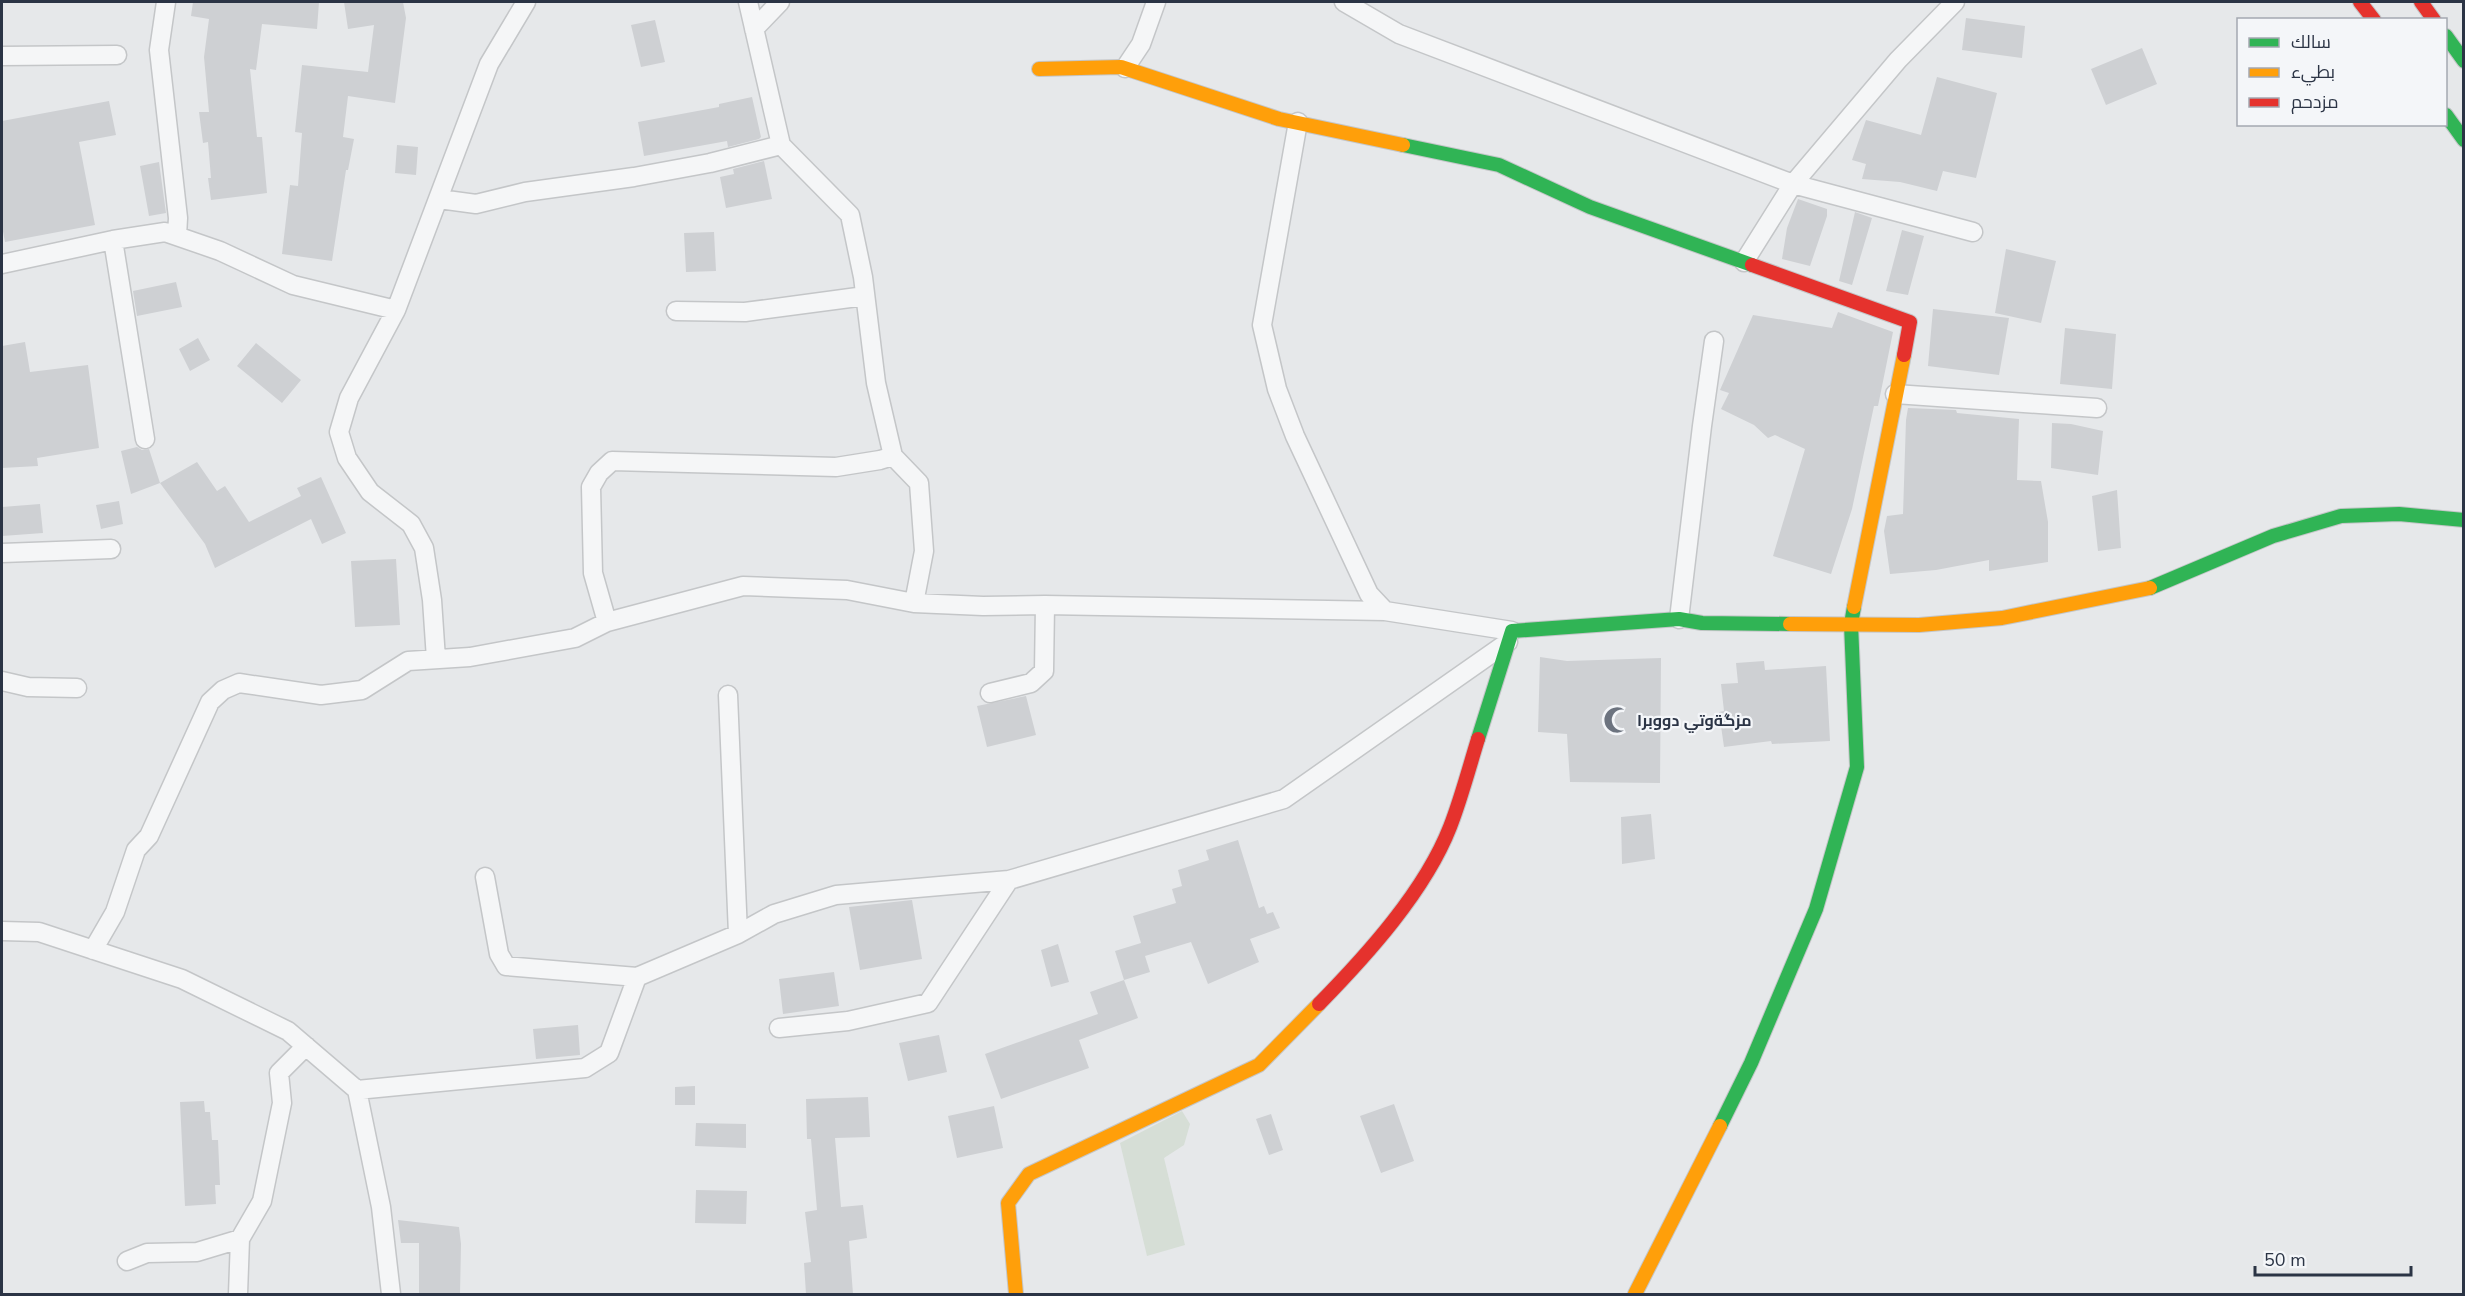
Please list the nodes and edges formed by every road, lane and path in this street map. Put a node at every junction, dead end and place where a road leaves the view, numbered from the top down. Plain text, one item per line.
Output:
1 (166, 2) edge
2 (526, 2) edge
3 (748, 2) edge
4 (780, 2) edge
5 (1156, 2) edge
6 (1344, 2) edge
7 (1955, 2) edge
8 (2360, 2) edge
9 (2421, 2) edge
10 (2372, 18) edge
11 (2433, 18) edge
12 (754, 29) junction
13 (2447, 39) edge
14 (117, 55) dead end
15 (2, 56) edge
16 (2463, 61) edge
17 (1125, 68) junction
18 (1039, 69) dead end
19 (2447, 118) edge
20 (1298, 122) junction
21 (2463, 140) edge
22 (781, 145) junction
23 (1793, 184) junction
24 (439, 199) junction
25 (1972, 232) dead end
26 (177, 236) junction
27 (113, 240) junction
28 (1744, 262) junction
29 (2, 264) edge
30 (865, 296) junction
31 (396, 310) junction
32 (676, 310) dead end
33 (1714, 341) dead end
34 (1895, 394) junction
35 (2097, 408) dead end
36 (145, 438) dead end
37 (893, 456) junction
38 (2463, 520) edge
39 (111, 549) dead end
40 (2, 553) edge
41 (914, 603) junction
42 (1045, 605) junction
43 (1385, 611) junction
44 (1679, 619) junction
45 (607, 622) junction
46 (1851, 624) junction
47 (1510, 636) junction
48 (436, 659) junction
49 (2, 681) edge
50 (77, 688) dead end
51 (990, 693) dead end
52 (728, 695) dead end
53 (485, 877) dead end
54 (1009, 880) junction
55 (2, 931) edge
56 (738, 934) junction
57 (93, 950) junction
58 (636, 977) junction
59 (779, 1028) dead end
60 (306, 1046) junction
61 (357, 1090) junction
62 (240, 1239) junction
63 (127, 1261) dead end
64 (238, 1294) edge
65 (391, 1294) edge
66 (1016, 1294) edge
67 (1635, 1294) edge

1 - 26 street
2 - 24 street
3 - 12 street
4 - 12 street
5 - 17 street
6 - 23 street
7 - 23 street
8 - 10 main road
9 - 11 main road
12 - 22 street
13 - 16 main road
14 - 15 street
17 - 18 main road
17 - 20 main road
19 - 21 main road
20 - 28 main road
20 - 43 street
22 - 24 street
22 - 30 street
23 - 25 street
23 - 28 street
24 - 31 street
26 - 27 street
26 - 31 street
27 - 29 street
27 - 36 street
28 - 34 main road
30 - 32 street
30 - 37 street
31 - 48 street
33 - 44 street
34 - 35 street
34 - 46 main road
37 - 41 street
37 - 45 street
38 - 46 main road
39 - 40 street
41 - 42 street
41 - 45 street
42 - 43 street
42 - 51 street
43 - 47 street
44 - 46 main road
44 - 47 main road
45 - 48 street
46 - 67 main road
47 - 54 street
47 - 66 main road
48 - 57 street
49 - 50 street
52 - 56 street
53 - 58 street
54 - 56 street
54 - 59 street
55 - 57 street
56 - 58 street
57 - 60 street
58 - 61 street
60 - 61 street
60 - 62 street
61 - 65 street
62 - 63 street
62 - 64 street

